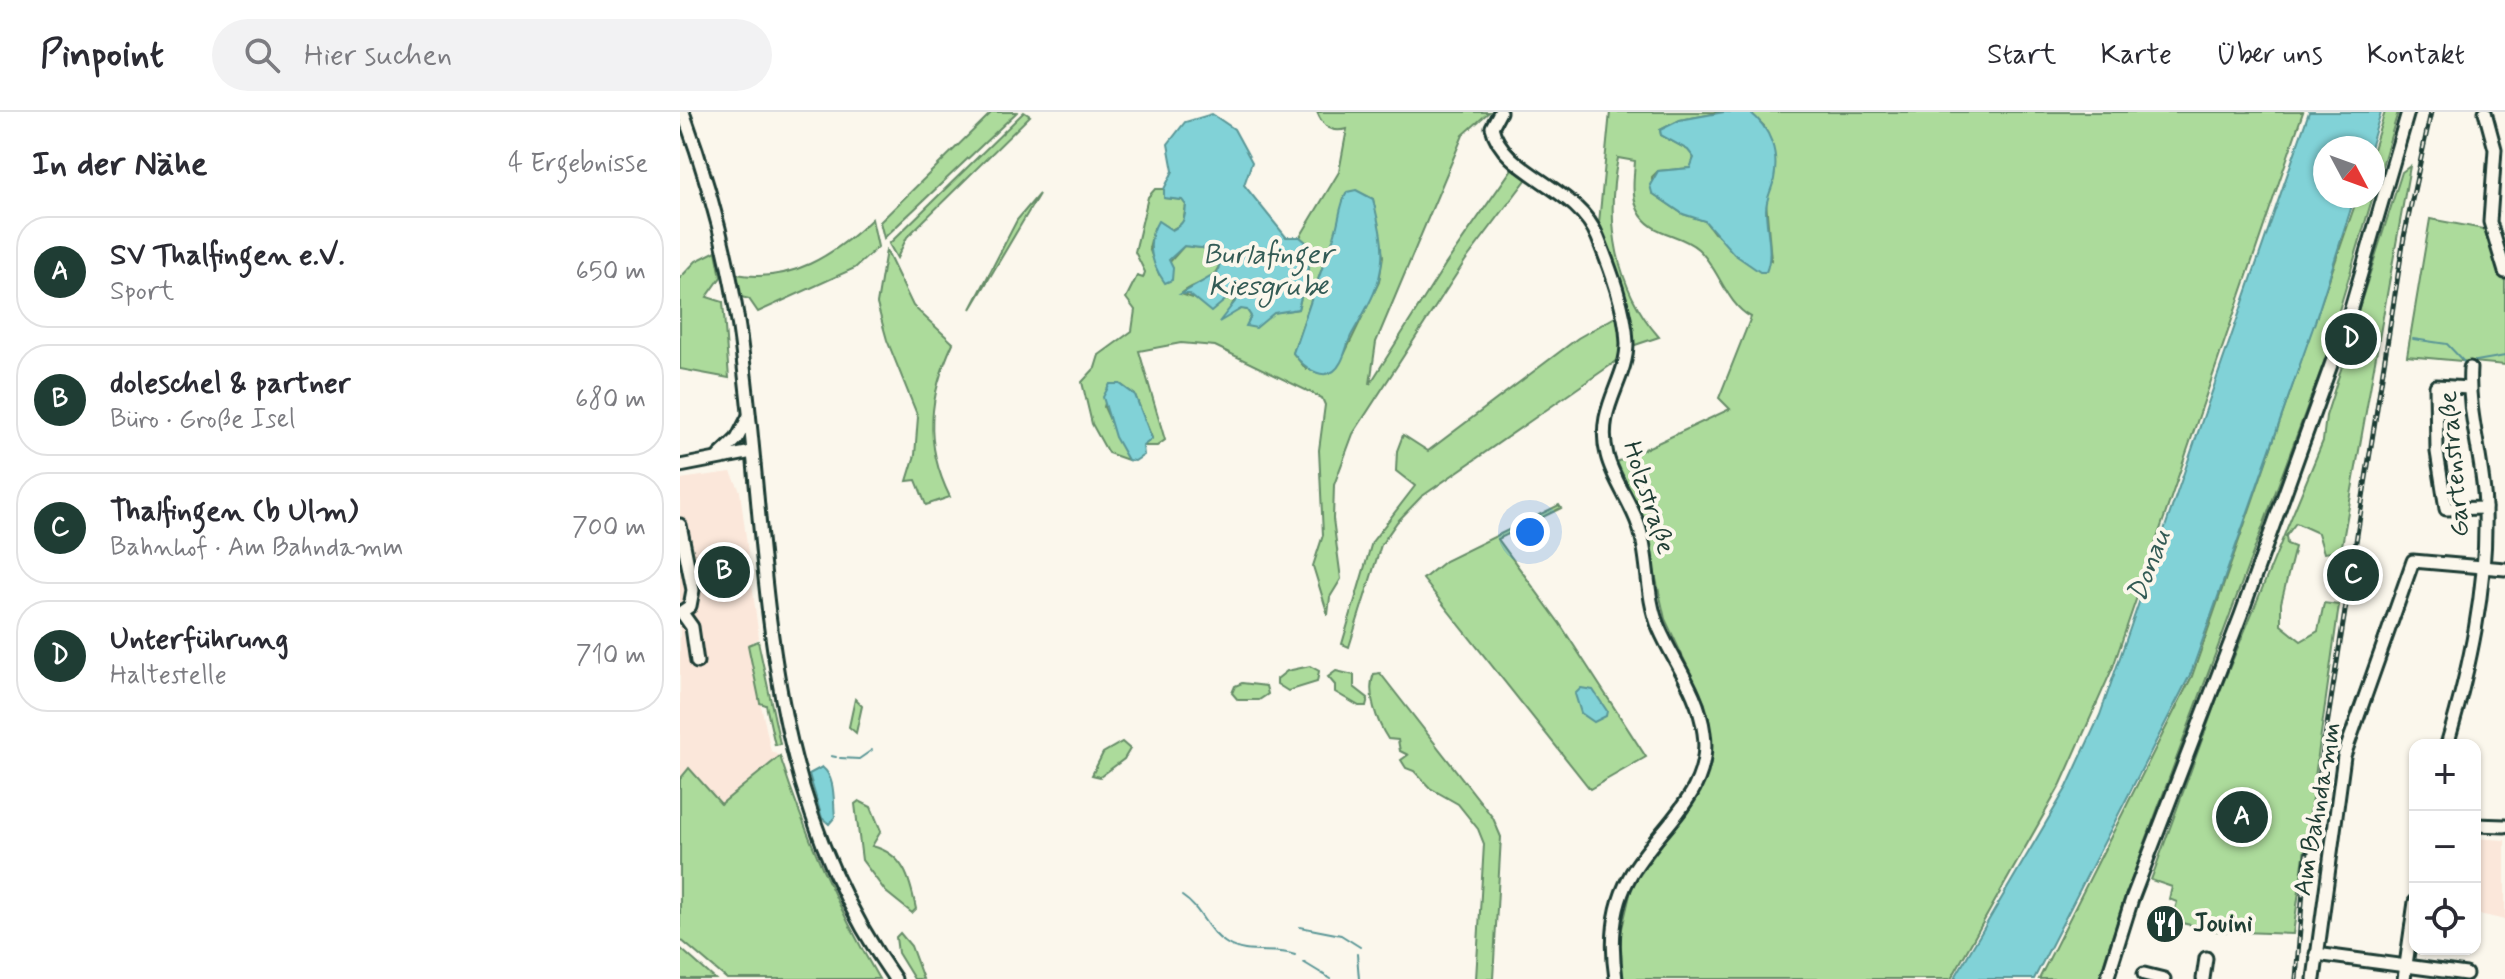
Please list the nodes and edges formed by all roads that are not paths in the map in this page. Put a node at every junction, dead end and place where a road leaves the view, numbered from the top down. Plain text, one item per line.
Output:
1 (683, 112) edge
2 (1500, 112) edge
3 (2408, 112) edge
4 (2485, 112) edge
5 (2505, 272) edge
6 (2470, 368) dead end
7 (2469, 388) junction
8 (749, 416) junction
9 (752, 452) junction
10 (718, 457) junction
11 (680, 466) edge
12 (2485, 508) junction
13 (680, 525) edge
14 (2483, 566) junction
15 (2505, 569) edge
16 (681, 613) edge
17 (697, 662) dead end
18 (2449, 739) edge
19 (2481, 825) edge
20 (2505, 826) edge
21 (2409, 944) edge
22 (2316, 954) junction
23 (2206, 958) dead end
24 (2406, 965) junction
25 (2144, 974) dead end
26 (2466, 974) dead end
27 (895, 979) edge
28 (1616, 979) edge
29 (2107, 979) edge
30 (2164, 979) edge
31 (2203, 979) edge
32 (2314, 979) edge
33 (2404, 979) edge

1 - 8 street
2 - 28 street, Holzstraße
3 - 29 street
4 - 5 street
6 - 7 street, Gartenstraße
7 - 12 street, Gartenstraße
7 - 12 street
8 - 9 street
8 - 10 street
9 - 10 street
9 - 27 street
10 - 11 street
12 - 14 street, Gartenstraße
13 - 16 street
14 - 15 street
14 - 18 street, Gartenstraße
14 - 22 street, Am Bahndamm
16 - 17 street
19 - 20 street
21 - 24 street
22 - 24 street
22 - 32 street, Am Bahndamm
23 - 31 street
24 - 26 street
24 - 33 street
25 - 30 street

